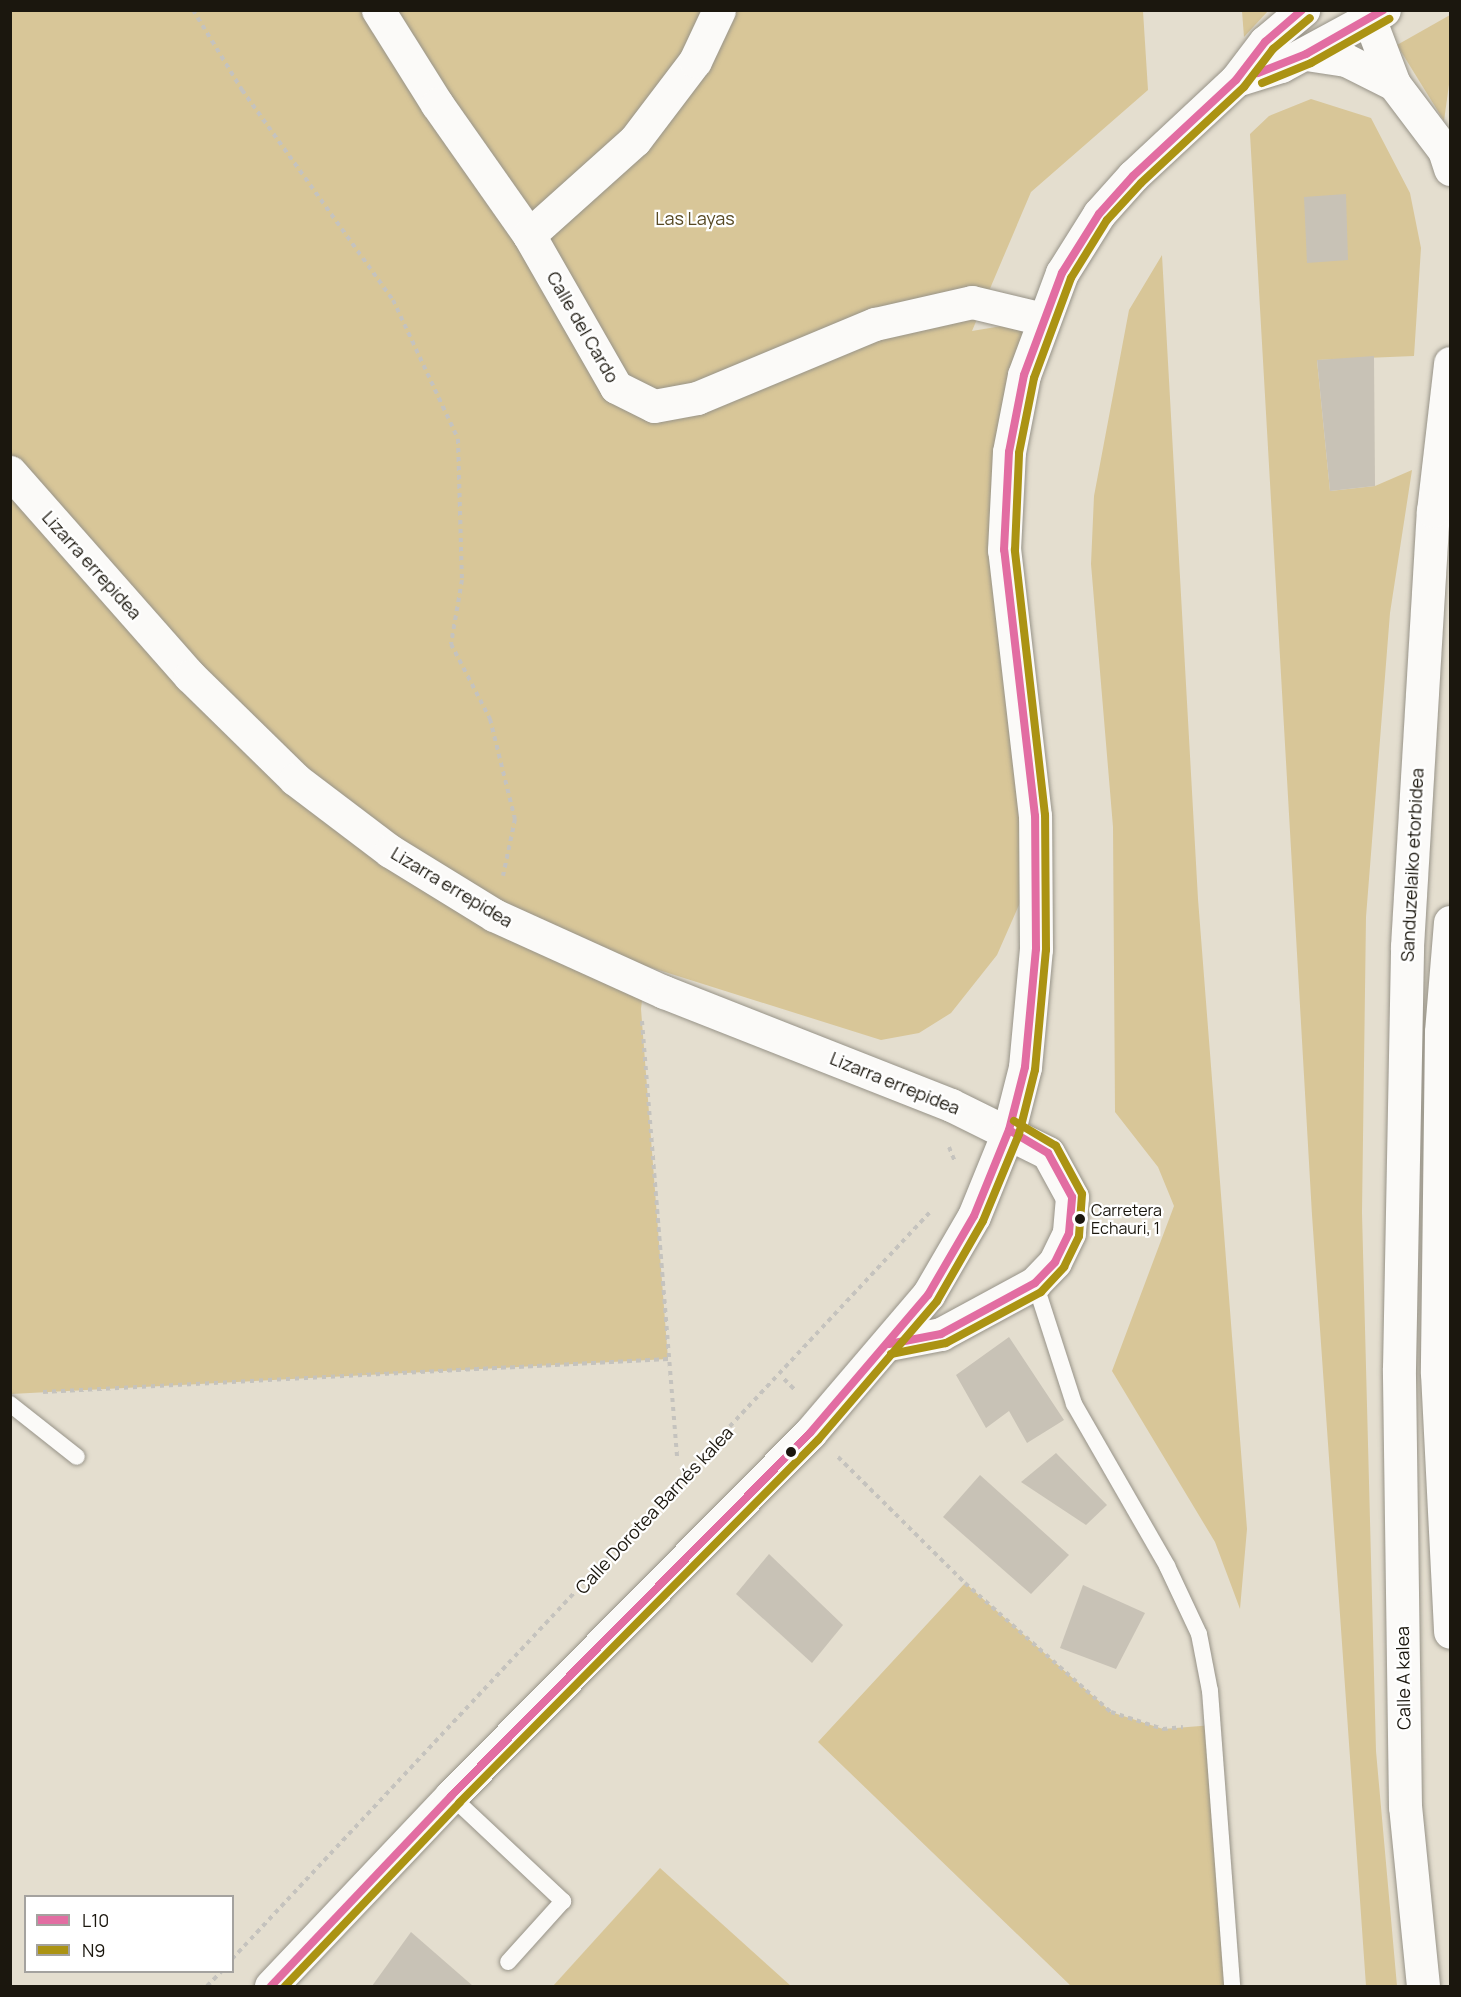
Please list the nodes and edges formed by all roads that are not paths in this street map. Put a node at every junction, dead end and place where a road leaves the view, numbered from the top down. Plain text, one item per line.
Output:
1 (378, 10) edge
2 (719, 10) edge
3 (1303, 10) edge
4 (1373, 13) edge
5 (1306, 54) junction
6 (1236, 80) junction
7 (1395, 84) junction
8 (1450, 169) edge
9 (529, 234) junction
10 (1043, 319) junction
11 (1450, 363) edge
12 (10, 472) edge
13 (1450, 922) edge
14 (1010, 1130) junction
15 (1035, 1283) junction
16 (889, 1344) junction
17 (1399, 1368) joint
18 (1444, 1374) edge
19 (10, 1404) edge
20 (77, 1458) dead end
21 (1450, 1632) edge
22 (451, 1796) junction
23 (508, 1962) dead end
24 (271, 1986) edge
25 (1232, 1986) edge
26 (1424, 1986) edge

1 - 9 street, Calle del Cardo
2 - 9 street
3 - 6 street
4 - 5 street
4 - 7 street
5 - 6 street
5 - 7 street
6 - 10 street
7 - 8 street
9 - 10 street, Calle del Cardo
10 - 14 street
11 - 17 street, Sanduzelaiko etorbidea
12 - 14 street, Lizarra errepidea
13 - 18 street
14 - 15 street, Lizarra errepidea
14 - 16 street
15 - 16 street, Lizarra errepidea
15 - 25 lane
16 - 22 street
17 - 26 street, Calle A kalea
18 - 21 street
19 - 20 lane
22 - 23 lane
22 - 24 street

